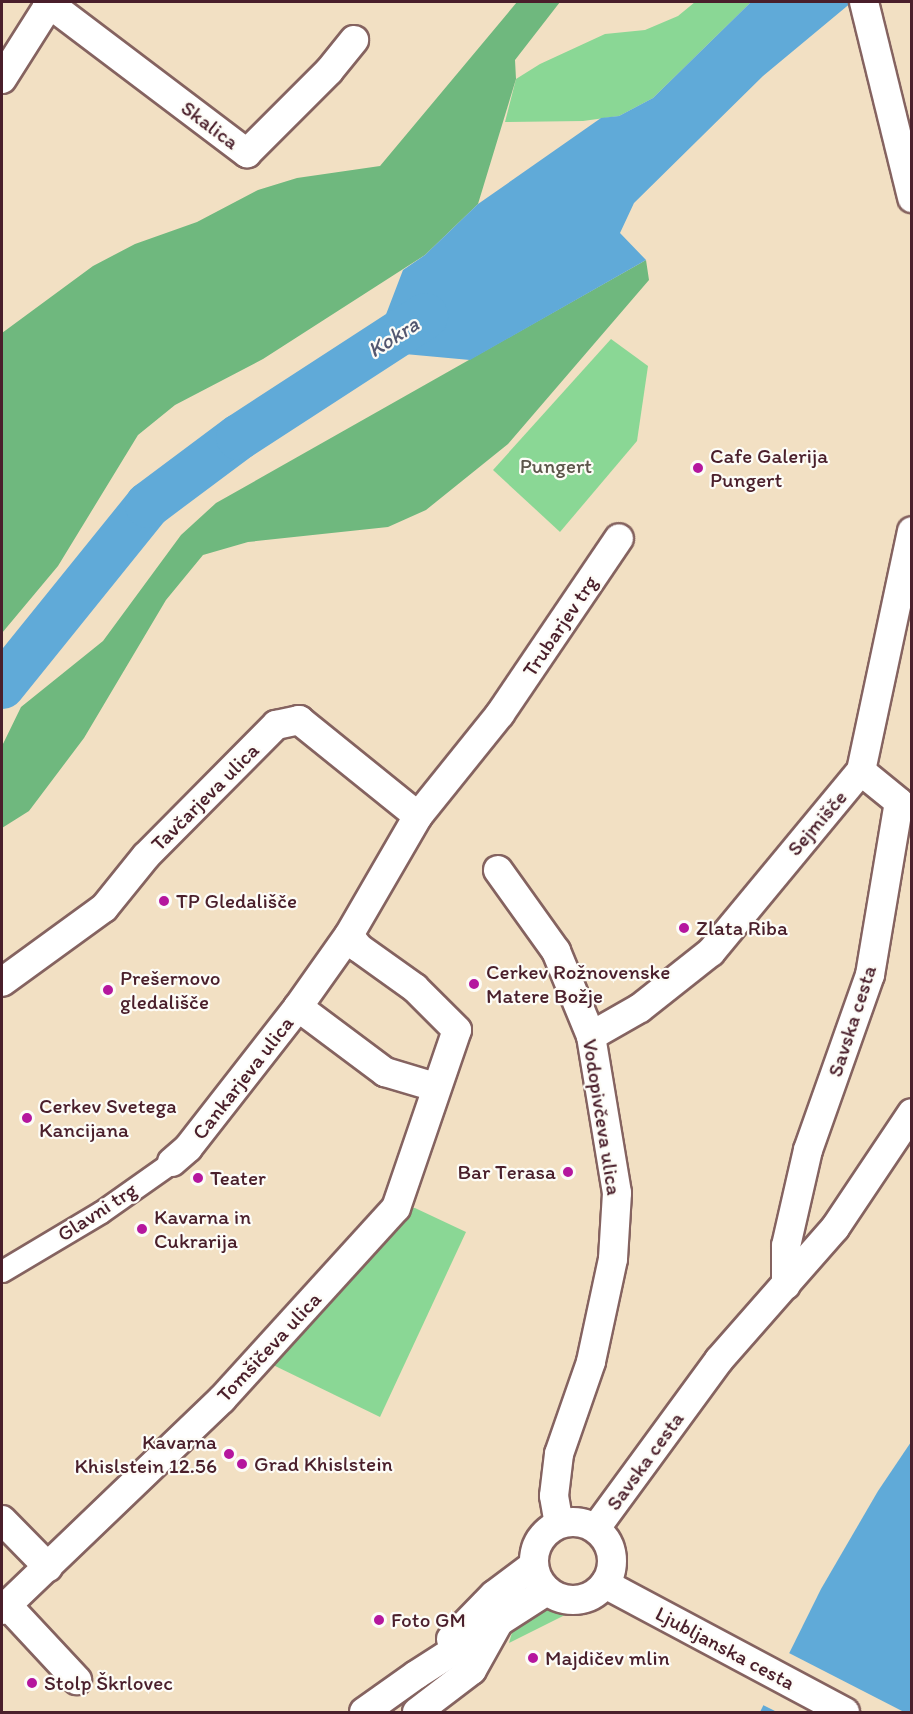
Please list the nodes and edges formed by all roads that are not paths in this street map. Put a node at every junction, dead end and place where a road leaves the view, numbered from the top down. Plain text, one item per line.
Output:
1 (49, 2) edge
2 (865, 5) edge
3 (354, 40) dead end
4 (2, 79) edge
5 (912, 198) edge
6 (912, 531) edge
7 (619, 538) dead end
8 (500, 714) joint
9 (861, 771) junction
10 (418, 816) junction
11 (498, 870) dead end
12 (349, 935) junction
13 (2, 982) edge
14 (298, 1007) junction
15 (591, 1036) junction
16 (435, 1087) junction
17 (912, 1113) edge
18 (180, 1155) joint
19 (2, 1271) edge
20 (786, 1285) junction
21 (2, 1520) edge
22 (559, 1523) junction
23 (596, 1528) junction
24 (534, 1565) junction
25 (48, 1567) junction
26 (605, 1584) junction
27 (547, 1591) junction
28 (4, 1607) edge
29 (497, 1608) junction
30 (77, 1680) dead end
31 (364, 1713) edge
32 (417, 1713) edge
33 (846, 1713) edge

1 - 3 street, Skalica
1 - 4 street, Skalica
2 - 5 street
6 - 9 street, Sejmišče
7 - 8 street, Trubarjev trg
8 - 10 street, Cankarjeva ulica
9 - 15 street, Sejmišče
9 - 20 street, Savska cesta
10 - 12 street, Cankarjeva ulica
10 - 13 street, Tavčarjeva ulica
11 - 15 street, Vodopivčeva ulica
12 - 14 street, Cankarjeva ulica
12 - 16 street, Tomšičeva ulica
14 - 16 street, Cankarjeva ulica
14 - 18 street, Cankarjeva ulica
15 - 22 street, Vodopivčeva ulica
16 - 25 street, Tomšičeva ulica
17 - 20 street, Savska cesta
18 - 19 street, Glavni trg
20 - 23 street, Savska cesta
21 - 25 street
22 - 23 street
22 - 24 street
23 - 26 street
24 - 27 street
24 - 29 street
25 - 28 street, Tomšičeva ulica
26 - 27 street
26 - 33 street, Ljubljanska cesta
27 - 29 street
28 - 30 street
29 - 31 street
29 - 32 street

